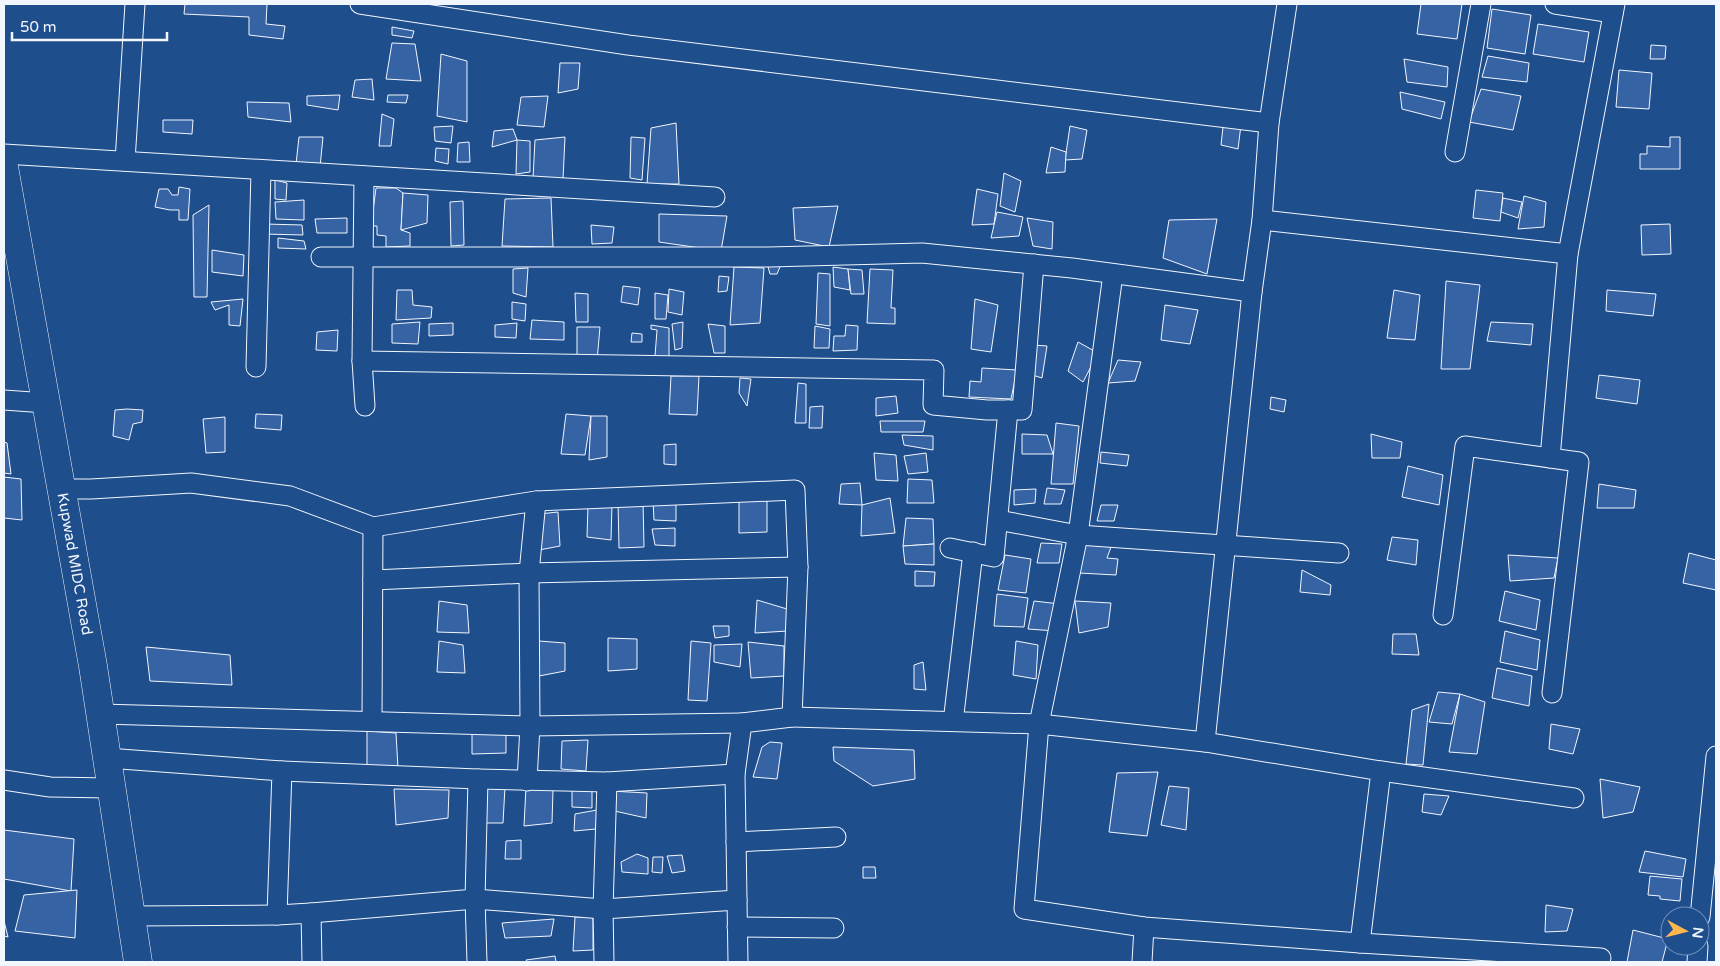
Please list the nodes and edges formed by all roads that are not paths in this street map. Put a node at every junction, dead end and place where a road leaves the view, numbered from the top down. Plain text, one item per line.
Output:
1 (135, 4) edge
2 (360, 4) edge
3 (1286, 4) edge
4 (1481, 4) edge
5 (1555, 4) edge
6 (1614, 8) edge
7 (1269, 123) junction
8 (1455, 152) dead end
9 (4, 154) edge
10 (125, 162) junction
11 (4, 167) edge
12 (261, 170) junction
13 (364, 176) junction
14 (714, 197) dead end
15 (7, 205) edge
16 (1262, 220) junction
17 (1568, 254) junction
18 (321, 257) dead end
19 (363, 257) junction
20 (1034, 264) junction
21 (1112, 274) junction
22 (1252, 292) junction
23 (362, 361) junction
24 (256, 367) dead end
25 (4, 400) edge
26 (46, 403) junction
27 (365, 406) dead end
28 (1008, 410) junction
29 (1550, 458) junction
30 (61, 489) junction
31 (536, 501) junction
32 (998, 520) junction
33 (373, 527) junction
34 (1078, 535) junction
35 (1225, 546) junction
36 (950, 548) dead end
37 (973, 552) junction
38 (1339, 552) dead end
39 (798, 566) junction
40 (530, 573) junction
41 (373, 580) junction
42 (1443, 615) dead end
43 (1552, 693) dead end
44 (100, 714) junction
45 (954, 714) dead end
46 (792, 717) junction
47 (372, 720) junction
48 (742, 723) junction
49 (1039, 724) junction
50 (530, 726) junction
51 (1205, 742) junction
52 (1716, 756) edge
53 (107, 758) junction
54 (282, 771) junction
55 (1381, 771) junction
56 (734, 774) junction
57 (4, 780) edge
58 (478, 780) junction
59 (527, 780) junction
60 (607, 782) junction
61 (112, 788) junction
62 (1574, 798) dead end
63 (836, 837) dead end
64 (736, 842) junction
65 (475, 899) junction
66 (737, 900) junction
67 (1706, 906) edge
68 (603, 909) junction
69 (277, 914) junction
70 (311, 914) junction
71 (131, 916) junction
72 (737, 927) junction
73 (1144, 927) junction
74 (834, 928) dead end
75 (1360, 943) junction
76 (1601, 958) dead end
77 (138, 962) edge
78 (312, 962) edge
79 (477, 962) edge
80 (604, 962) edge
81 (738, 962) edge
82 (1142, 962) edge

1 - 10 street
2 - 7 street
3 - 7 street
4 - 8 street
5 - 6 street
6 - 17 street
7 - 16 street
9 - 10 street
10 - 12 street
11 - 15 main road, Kupwad MIDC Road
12 - 13 street
12 - 24 street
13 - 14 street
13 - 19 street
15 - 26 main road, Kupwad MIDC Road
16 - 17 street
16 - 22 street
17 - 29 street
18 - 19 street
19 - 20 street
19 - 23 street
20 - 21 street
20 - 28 street
21 - 22 street
21 - 34 street
22 - 35 street
23 - 27 street
23 - 28 street
25 - 26 street
26 - 30 main road, Kupwad MIDC Road
28 - 32 street
29 - 42 street
29 - 43 street
30 - 33 street
30 - 44 main road, Kupwad MIDC Road
31 - 33 street
31 - 39 street
31 - 40 street
32 - 34 street
32 - 37 street
33 - 41 street
34 - 35 street
34 - 49 street
35 - 38 street
35 - 51 street
36 - 37 street
37 - 45 street
39 - 40 street
39 - 46 street
40 - 41 street
40 - 50 street
41 - 47 street
44 - 47 street
44 - 53 main road, Kupwad MIDC Road
46 - 48 street
46 - 49 street
47 - 50 street
48 - 50 street
48 - 56 street
49 - 51 street
49 - 73 street
50 - 59 street
51 - 55 street
52 - 67 street
53 - 54 street
53 - 61 main road, Kupwad MIDC Road
54 - 58 street
54 - 69 street
55 - 62 street
55 - 75 street
56 - 60 street
56 - 64 street
57 - 61 street
58 - 59 street
58 - 65 street
59 - 60 street
60 - 68 street
61 - 71 main road, Kupwad MIDC Road
63 - 64 street
64 - 66 street
65 - 68 street
65 - 70 street
65 - 79 street
66 - 68 street
66 - 72 street
68 - 80 street
69 - 70 street
69 - 71 street
70 - 78 street
71 - 77 main road, Kupwad MIDC Road
72 - 74 street
72 - 81 street
73 - 75 street
73 - 82 street
75 - 76 street

